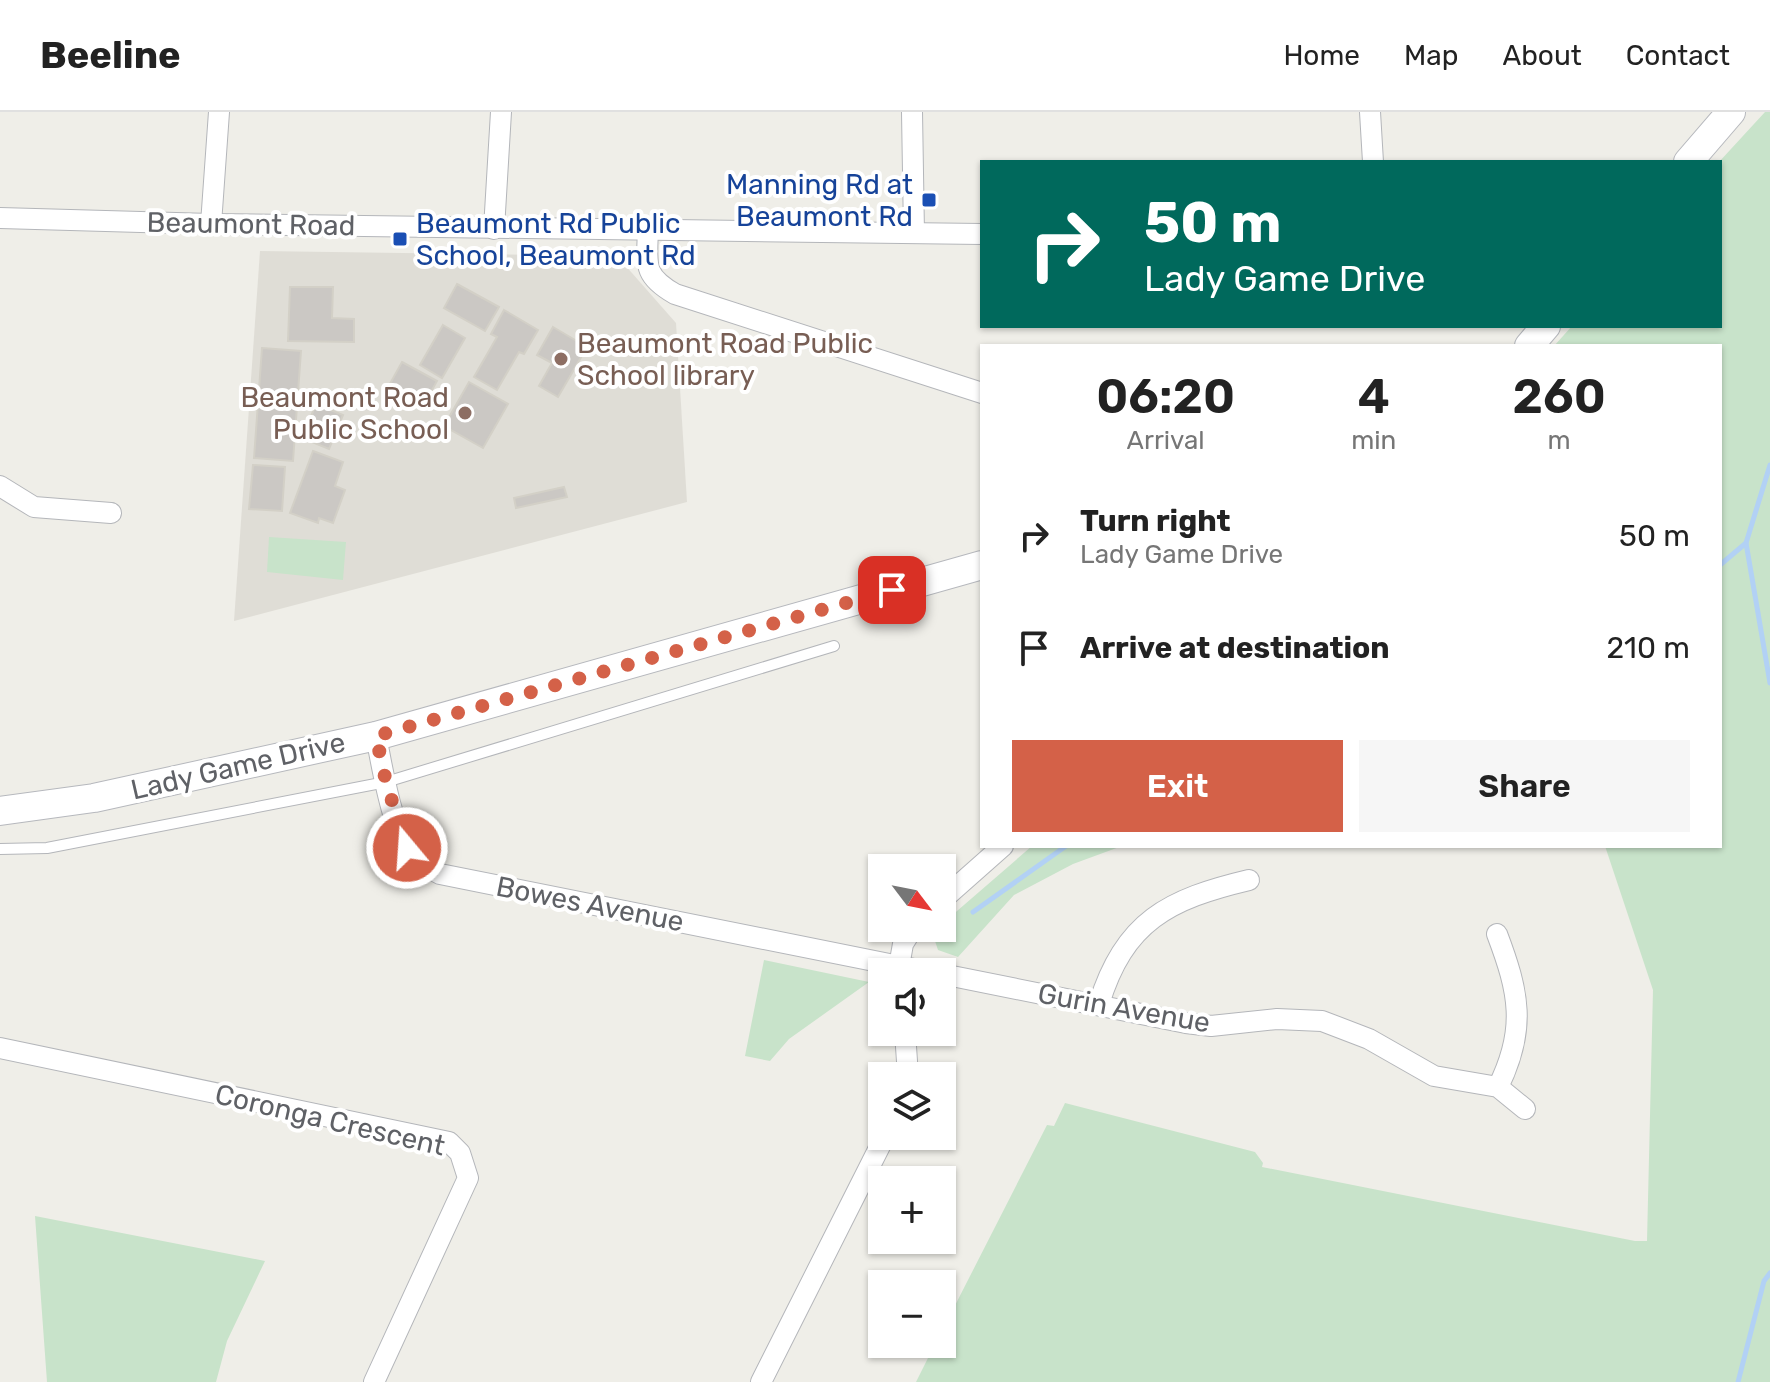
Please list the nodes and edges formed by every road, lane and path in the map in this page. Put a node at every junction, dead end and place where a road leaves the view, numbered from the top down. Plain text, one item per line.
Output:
1 (219, 112) edge
2 (501, 112) edge
3 (912, 112) edge
4 (1370, 112) edge
5 (1731, 112) edge
6 (1373, 160) edge
7 (1690, 160) edge
8 (0, 218) edge
9 (211, 224) junction
10 (494, 229) junction
11 (648, 229) junction
12 (914, 233) junction
13 (980, 234) edge
14 (1544, 328) edge
15 (1531, 344) edge
16 (980, 392) edge
17 (0, 486) edge
18 (111, 513) dead end
19 (980, 566) edge
20 (834, 646) dead end
21 (376, 736) junction
22 (386, 782) junction
23 (0, 811) edge
24 (1001, 848) edge
25 (0, 849) edge
26 (1249, 880) dead end
27 (956, 888) edge
28 (1497, 934) dead end
29 (868, 963) edge
30 (956, 977) edge
31 (1099, 1004) junction
32 (0, 1048) edge
33 (1498, 1087) junction
34 (1525, 1109) dead end
35 (878, 1150) edge
36 (374, 1382) edge
37 (761, 1382) edge

1 - 9 street
2 - 10 street
3 - 12 street
4 - 6 street
5 - 7 main road
8 - 9 street, Beaumont Road
9 - 10 street, Beaumont Road
10 - 11 street, Beaumont Road
11 - 12 street, Beaumont Road
11 - 16 street
12 - 13 street, Beaumont Road
14 - 15 main road
17 - 18 street
19 - 21 main road, Lady Game Drive
20 - 22 lane, Lady Game Drive
21 - 22 street, Bowes Avenue
21 - 23 main road, Lady Game Drive
22 - 25 lane, Lady Game Drive
22 - 29 street, Bowes Avenue
24 - 27 street
26 - 31 street
28 - 33 street
30 - 31 street, Gurin Avenue
31 - 33 street, Gurin Avenue
32 - 36 street, Coronga Crescent
33 - 34 street, Gurin Avenue
35 - 37 street

